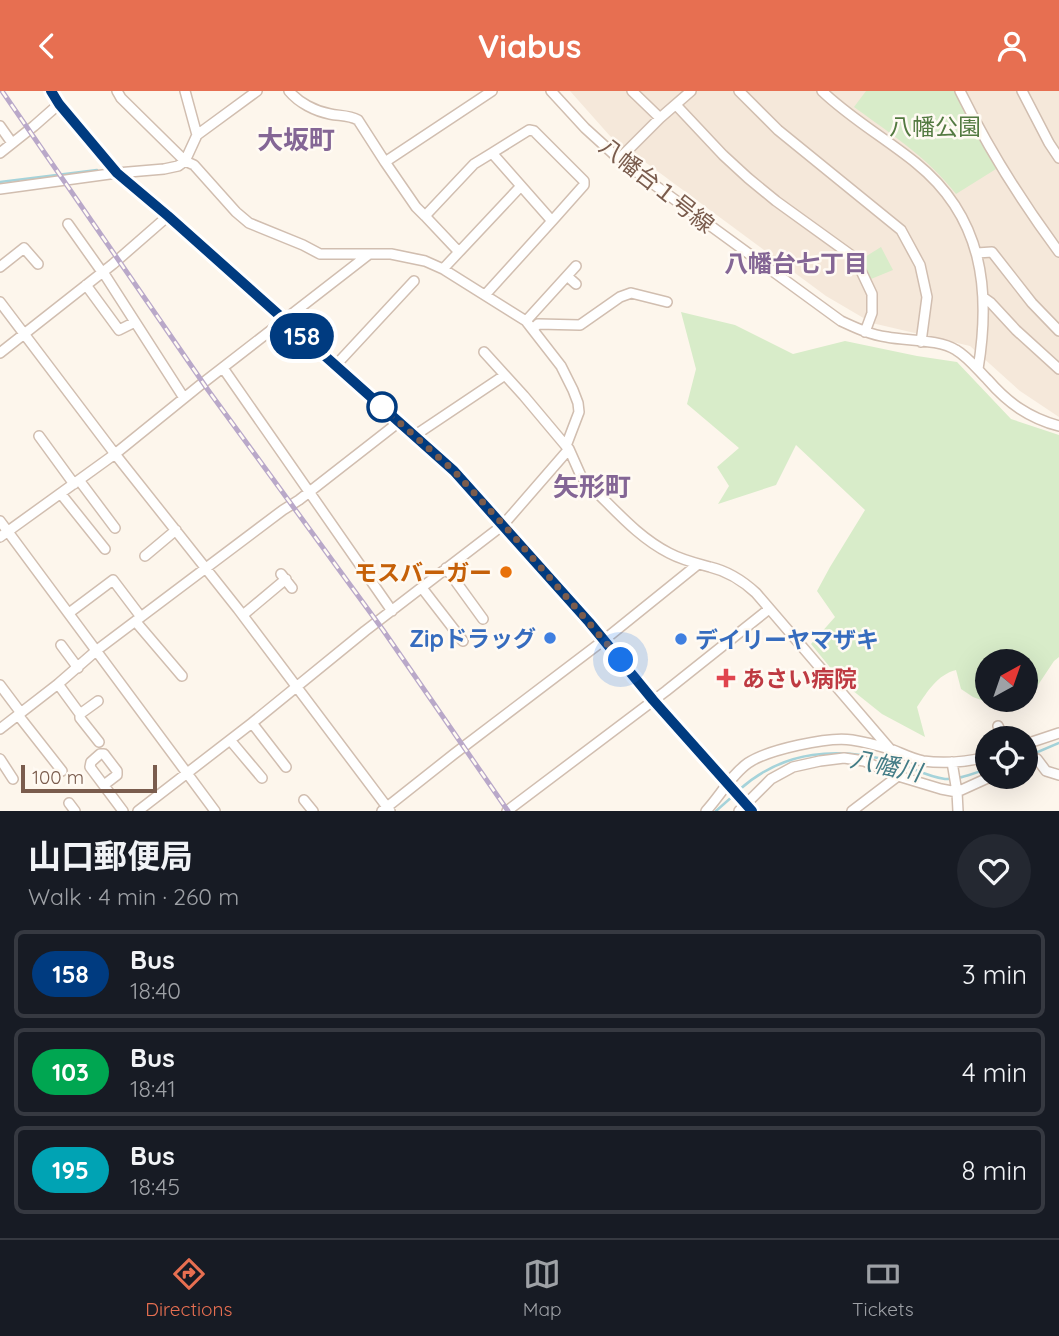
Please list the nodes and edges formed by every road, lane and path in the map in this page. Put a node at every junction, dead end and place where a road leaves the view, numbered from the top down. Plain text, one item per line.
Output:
1 (51, 91) edge
2 (117, 91) edge
3 (185, 91) edge
4 (257, 91) edge
5 (289, 91) edge
6 (492, 91) edge
7 (551, 91) edge
8 (632, 91) edge
9 (691, 91) edge
10 (739, 91) edge
11 (822, 91) edge
12 (960, 91) edge
13 (1022, 91) edge
14 (59, 104) junction
15 (676, 105) junction
16 (660, 118) junction
17 (0, 126) edge
18 (197, 135) junction
19 (12, 143) junction
20 (0, 152) edge
21 (492, 153) junction
22 (1059, 158) edge
23 (619, 159) junction
24 (185, 161) junction
25 (385, 162) junction
26 (117, 173) junction
27 (521, 186) junction
28 (0, 189) edge
29 (168, 216) junction
30 (425, 216) junction
31 (552, 221) junction
32 (68, 224) dead end
33 (459, 252) junction
34 (1059, 252) edge
35 (977, 253) junction
36 (368, 255) junction
37 (38, 264) dead end
38 (576, 265) dead end
39 (0, 267) edge
40 (443, 269) junction
41 (102, 272) junction
42 (568, 275) junction
43 (414, 281) dead end
44 (576, 284) dead end
45 (86, 285) junction
46 (485, 295) junction
47 (984, 298) junction
48 (0, 302) edge
49 (667, 302) dead end
50 (284, 320) junction
51 (135, 322) junction
52 (529, 325) junction
53 (1059, 331) edge
54 (865, 332) junction
55 (24, 335) junction
56 (921, 342) junction
57 (484, 352) dead end
58 (0, 353) edge
59 (335, 366) junction
60 (223, 368) junction
61 (978, 369) junction
62 (1059, 369) edge
63 (505, 375) junction
64 (184, 398) junction
65 (399, 422) junction
66 (1059, 426) edge
67 (39, 436) dead end
68 (414, 436) junction
69 (567, 447) junction
70 (115, 454) junction
71 (76, 482) junction
72 (310, 491) junction
73 (61, 494) junction
74 (0, 521) edge
75 (503, 525) junction
76 (115, 528) dead end
77 (176, 530) junction
78 (4, 535) edge
79 (105, 549) dead end
80 (145, 556) dead end
81 (697, 565) junction
82 (446, 568) junction
83 (205, 569) junction
84 (286, 580) dead end
85 (422, 588) junction
86 (769, 609) junction
87 (392, 611) junction
88 (69, 613) junction
89 (481, 613) dead end
90 (243, 615) junction
91 (138, 619) junction
92 (462, 635) dead end
93 (604, 640) junction
94 (61, 645) dead end
95 (97, 650) junction
96 (78, 668) junction
97 (182, 676) dead end
98 (58, 684) junction
99 (0, 685) edge
100 (296, 688) junction
101 (653, 700) junction
102 (98, 701) dead end
103 (20, 714) junction
104 (80, 714) junction
105 (252, 723) junction
106 (0, 729) edge
107 (1059, 733) edge
108 (230, 740) junction
109 (1038, 741) edge
110 (99, 743) dead end
111 (890, 749) junction
112 (0, 759) edge
113 (975, 759) edge
114 (1038, 760) edge
115 (286, 767) dead end
116 (953, 767) junction
117 (62, 771) dead end
118 (187, 772) junction
119 (1059, 775) edge
120 (898, 776) junction
121 (262, 778) dead end
122 (13, 779) dead end
123 (975, 782) edge
124 (729, 785) junction
125 (104, 786) dead end
126 (956, 788) junction
127 (304, 800) dead end
128 (152, 807) edge
129 (745, 807) edge
130 (386, 810) edge
131 (123, 811) edge
132 (138, 811) edge
133 (215, 811) edge
134 (313, 811) edge
135 (507, 811) edge
136 (706, 811) edge
137 (852, 811) edge
138 (958, 811) edge

1 - 14 street
2 - 24 street
3 - 18 street
4 - 18 street
5 - 25 street
6 - 25 street
7 - 23 street, 八幡台１号線
8 - 16 street
9 - 15 street
10 - 56 street
11 - 35 street
12 - 34 street
13 - 22 street
14 - 19 street
14 - 26 street
15 - 16 street
15 - 54 street
16 - 23 street
17 - 19 street
18 - 24 street
19 - 20 street
21 - 27 street
21 - 30 street
21 - 31 street
23 - 54 street, 八幡台１号線
24 - 26 street
24 - 36 street
25 - 30 street
26 - 28 street
26 - 29 street
27 - 31 street
27 - 33 street
29 - 41 street
29 - 50 street
30 - 33 street
31 - 46 street
32 - 41 street
33 - 40 street
35 - 47 street
35 - 53 street
36 - 40 street
36 - 50 street
37 - 39 street
38 - 42 street
40 - 46 street
41 - 45 street
41 - 51 street
42 - 44 street
42 - 52 street
43 - 59 street
45 - 51 street
45 - 55 street
46 - 52 street
47 - 61 street
47 - 62 street
48 - 55 street
49 - 52 street
50 - 59 street
50 - 60 street
51 - 64 street
52 - 69 street
54 - 56 street, 八幡台１号線
55 - 58 street
55 - 70 street
56 - 61 street, 八幡台１号線
57 - 63 street
59 - 65 street
60 - 64 street
60 - 72 street
61 - 66 street, 八幡台１号線
63 - 68 street
63 - 69 street
64 - 70 street
65 - 68 street
65 - 72 street
67 - 71 street
68 - 75 street
69 - 75 street
69 - 81 street
70 - 71 street
70 - 77 street
71 - 73 street
71 - 76 street
72 - 83 street
72 - 87 street
73 - 78 street
73 - 79 street
74 - 78 street
75 - 82 street
75 - 93 street
77 - 80 street
77 - 83 street
78 - 88 street
81 - 86 street
81 - 93 street
82 - 85 street
82 - 89 street
83 - 90 street
83 - 91 street
84 - 90 street
85 - 87 street
85 - 92 street
86 - 101 street
86 - 111 street
87 - 100 street
88 - 91 street
88 - 95 street
90 - 100 street
91 - 95 street
91 - 97 street
93 - 101 street
93 - 130 street
94 - 96 street
95 - 96 street
95 - 118 street
96 - 98 street
98 - 103 street
98 - 104 street
99 - 103 street
100 - 105 street
100 - 130 street
101 - 124 street
101 - 135 street
102 - 104 street
103 - 106 street
103 - 117 street
104 - 110 street
105 - 108 street
105 - 115 street
107 - 109 street
108 - 118 street
108 - 121 street
111 - 116 street
111 - 124 street
112 - 122 street
113 - 116 street
114 - 119 street
116 - 126 street
118 - 128 street
118 - 133 street
120 - 126 street
120 - 129 street
120 - 137 street
123 - 126 street
124 - 129 street
124 - 136 street
125 - 131 street
126 - 138 street
127 - 134 street
128 - 132 street

